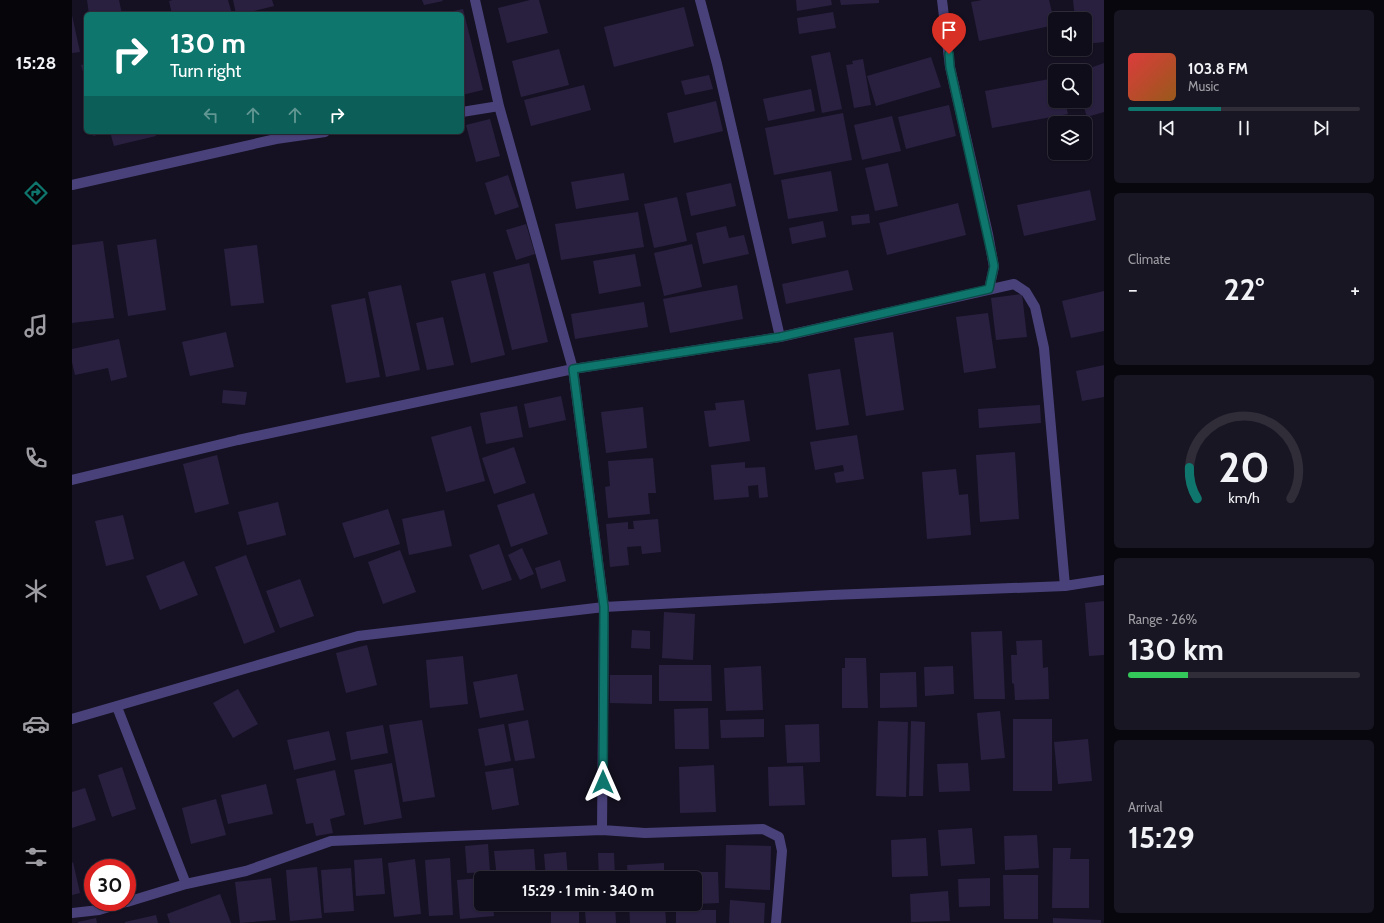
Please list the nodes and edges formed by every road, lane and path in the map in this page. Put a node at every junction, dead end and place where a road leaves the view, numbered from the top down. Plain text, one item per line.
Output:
1 (475, 0) edge
2 (700, 0) edge
3 (942, 0) edge
4 (500, 106) junction
5 (464, 112) edge
6 (311, 134) edge
7 (72, 185) edge
8 (989, 289) junction
9 (780, 337) junction
10 (573, 369) junction
11 (72, 480) edge
12 (1104, 580) edge
13 (1065, 586) junction
14 (604, 607) junction
15 (117, 707) junction
16 (72, 719) edge
17 (602, 830) junction
18 (186, 884) junction
19 (136, 899) edge
20 (90, 911) edge
21 (72, 913) edge
22 (776, 923) edge

1 - 4 street
2 - 9 street
3 - 8 street
4 - 5 street
4 - 10 street
6 - 7 street
8 - 9 street
8 - 13 street
9 - 10 street
10 - 11 street
10 - 14 street
12 - 13 street
13 - 14 street
14 - 15 street
14 - 17 street
15 - 16 street
15 - 18 street
17 - 18 street
17 - 22 street
18 - 19 street
20 - 21 street

